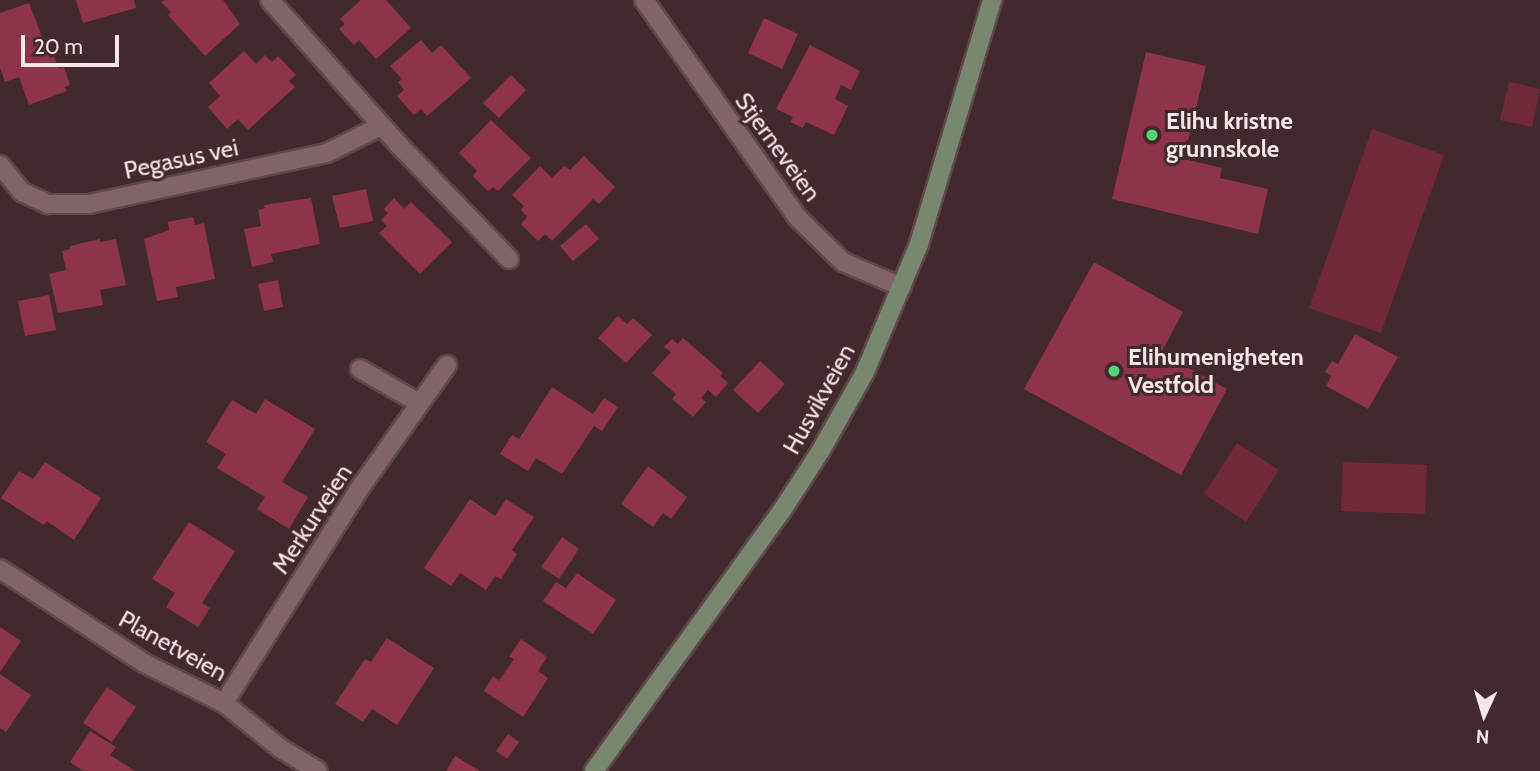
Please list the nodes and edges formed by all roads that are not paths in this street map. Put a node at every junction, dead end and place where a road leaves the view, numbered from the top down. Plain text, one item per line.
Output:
1 (270, 0) edge
2 (644, 0) edge
3 (990, 0) edge
4 (382, 126) junction
5 (0, 165) edge
6 (509, 259) dead end
7 (902, 287) junction
8 (447, 365) dead end
9 (360, 369) dead end
10 (419, 403) junction
11 (0, 569) edge
12 (224, 703) junction
13 (318, 771) edge
14 (593, 771) edge

1 - 4 street
2 - 7 street, Stjerneveien
3 - 7 main road, Husvikveien
4 - 5 street, Pegasus vei
4 - 6 street
7 - 14 main road, Husvikveien
8 - 10 street, Merkurveien
9 - 10 street
10 - 12 street, Merkurveien
11 - 12 street, Planetveien
12 - 13 street, Planetveien

